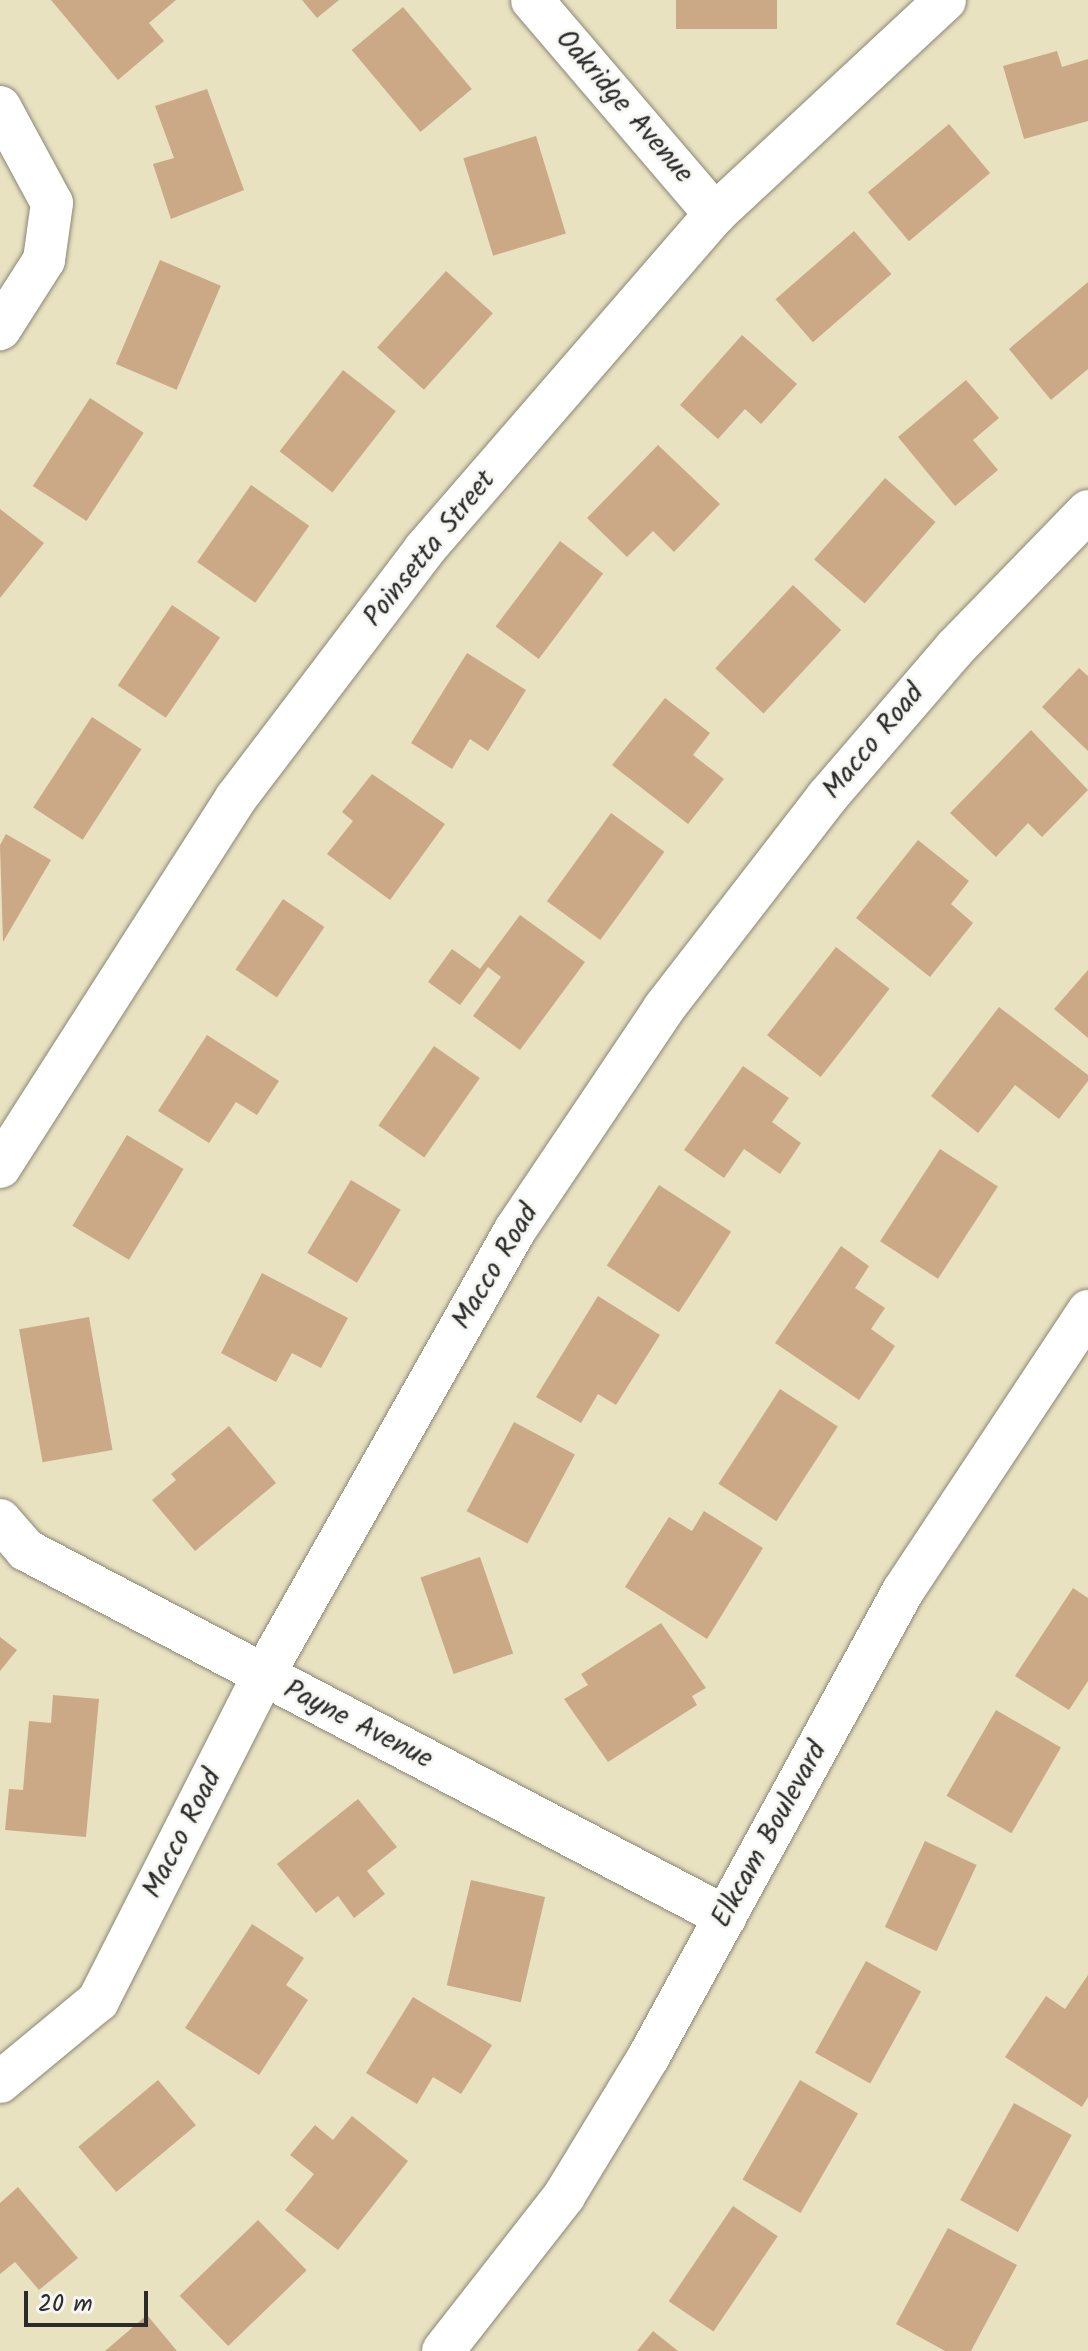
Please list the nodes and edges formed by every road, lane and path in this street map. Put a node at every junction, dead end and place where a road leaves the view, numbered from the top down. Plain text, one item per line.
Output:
1 (532, 0) edge
2 (945, 0) edge
3 (0, 107) edge
4 (715, 214) junction
5 (0, 329) edge
6 (1088, 511) edge
7 (0, 1167) edge
8 (1088, 1311) edge
9 (0, 1520) edge
10 (263, 1676) junction
11 (726, 1917) junction
12 (0, 2082) edge
13 (443, 2351) edge

1 - 4 street, Oakridge Avenue
2 - 4 street, Poinsetta Street
3 - 5 street
4 - 7 street, Poinsetta Street
6 - 10 street, Macco Road
8 - 11 street, Elkcam Boulevard
9 - 10 street, Payne Avenue
10 - 11 street, Payne Avenue
10 - 12 street, Macco Road
11 - 13 street, Elkcam Boulevard

